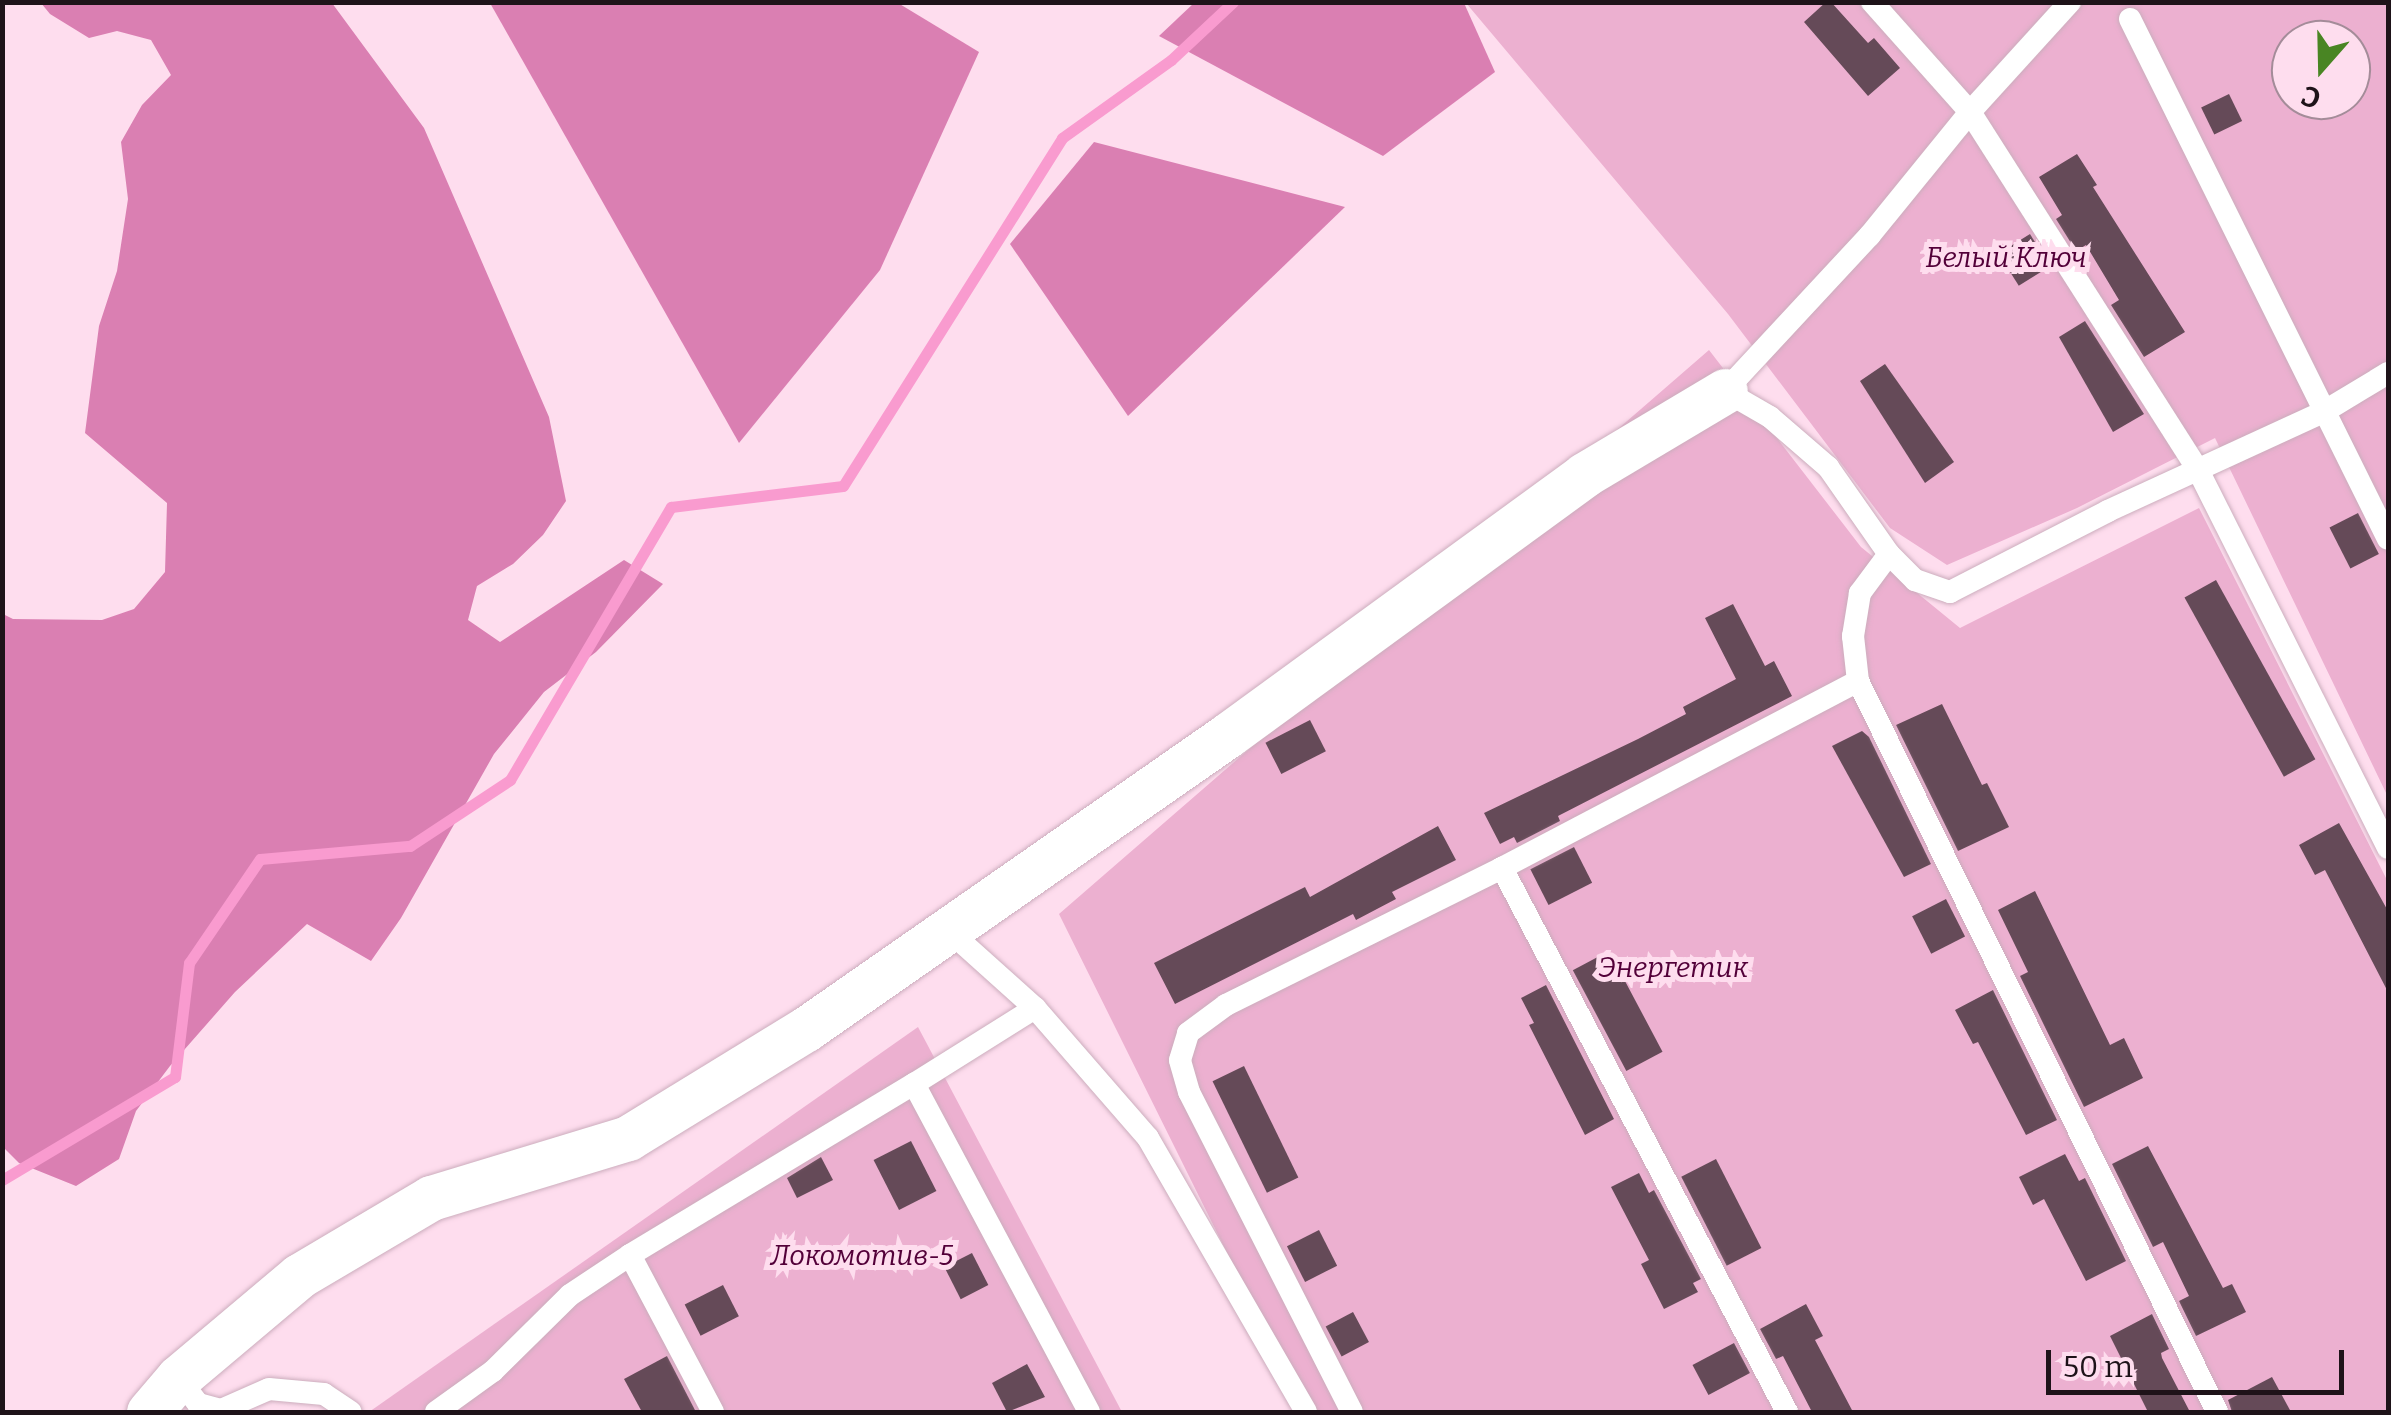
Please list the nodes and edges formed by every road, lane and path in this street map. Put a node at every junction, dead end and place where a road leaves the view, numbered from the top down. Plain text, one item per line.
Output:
1 (1872, 2) edge
2 (2070, 2) edge
3 (2130, 19) dead end
4 (1970, 112) junction
5 (2388, 373) edge
6 (1726, 391) junction
7 (2325, 411) junction
8 (2198, 470) junction
9 (2388, 539) edge
10 (1889, 554) junction
11 (1858, 682) junction
12 (2388, 848) edge
13 (1502, 868) junction
14 (948, 930) junction
15 (1035, 1008) junction
16 (914, 1084) junction
17 (630, 1255) junction
18 (178, 1378) junction
19 (150, 1412) edge
20 (350, 1412) edge
21 (436, 1412) edge
22 (713, 1412) edge
23 (1089, 1412) edge
24 (1306, 1412) edge
25 (1352, 1412) edge
26 (1787, 1412) edge
27 (2217, 1412) edge

1 - 4 lane
2 - 4 lane
3 - 7 lane
4 - 6 lane
4 - 8 lane
5 - 7 lane
6 - 10 lane
6 - 14 street
7 - 8 lane
7 - 9 lane
8 - 10 lane
8 - 12 lane
10 - 11 lane
11 - 13 lane
11 - 27 lane
13 - 25 lane
13 - 26 lane
14 - 15 lane
14 - 18 street
15 - 16 lane
15 - 24 lane
16 - 17 lane
16 - 23 lane
17 - 21 lane
17 - 22 lane
18 - 19 street
18 - 20 lane

